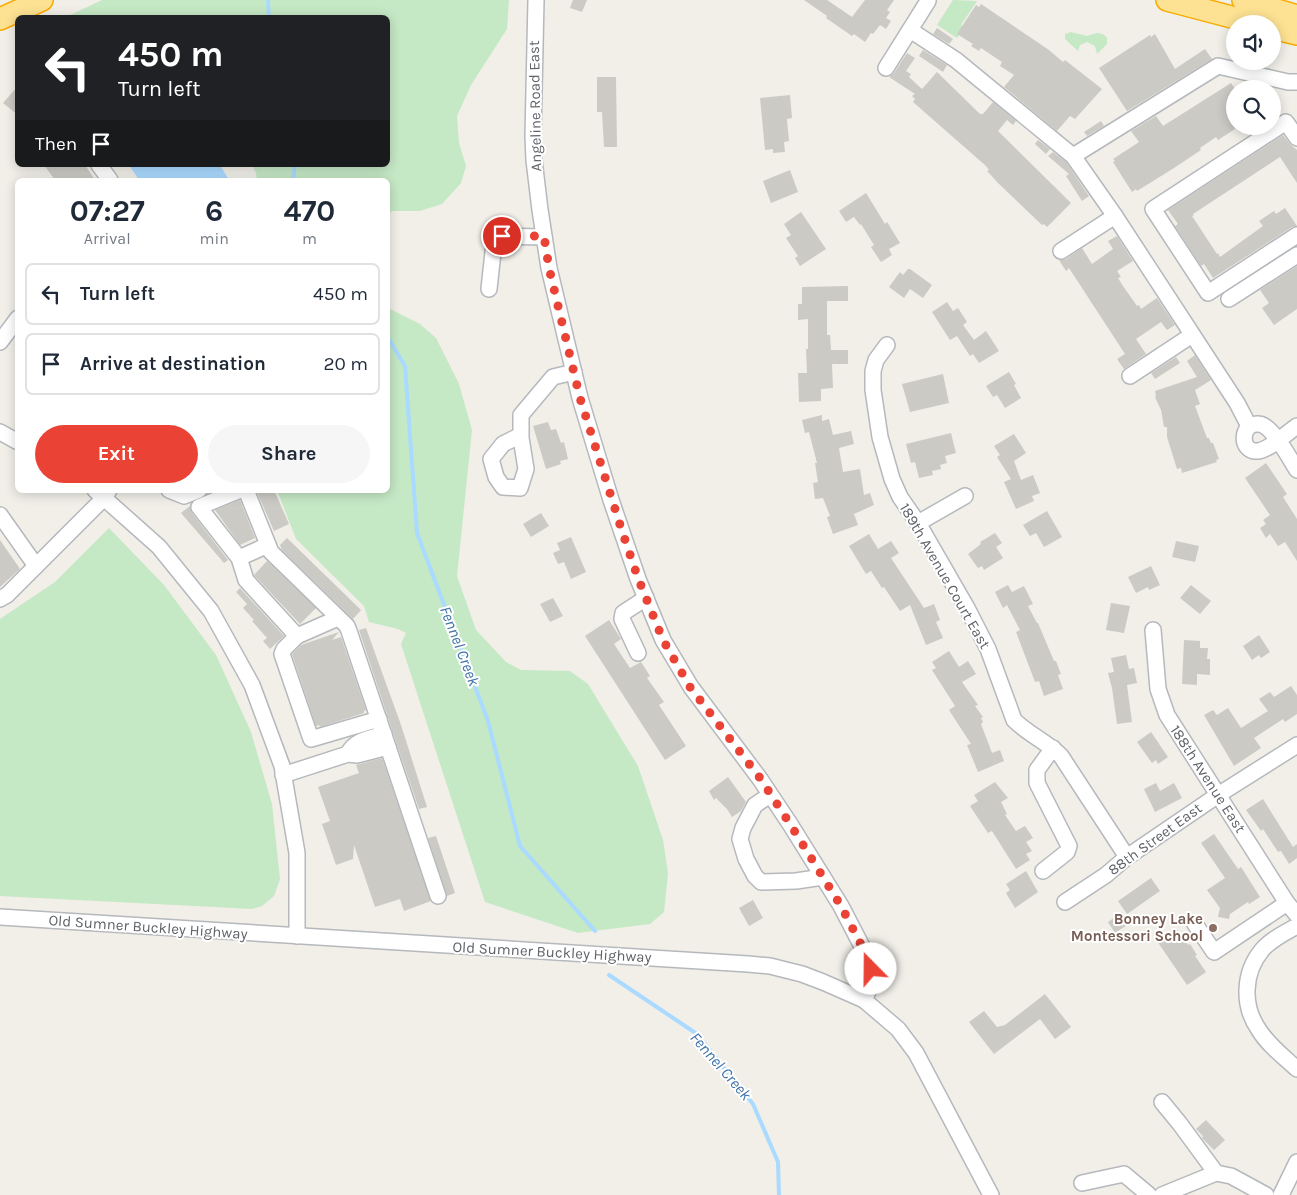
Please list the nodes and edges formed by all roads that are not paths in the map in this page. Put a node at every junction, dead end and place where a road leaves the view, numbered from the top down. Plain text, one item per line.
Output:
1 (42, 0) edge
2 (536, 0) edge
3 (1167, 0) edge
4 (1243, 0) edge
5 (928, 1) dead end
6 (1226, 16) edge
7 (1297, 16) edge
8 (0, 19) edge
9 (910, 30) junction
10 (1281, 30) edge
11 (1297, 34) edge
12 (886, 68) dead end
13 (1297, 82) edge
14 (1297, 138) edge
15 (1073, 156) junction
16 (100, 167) edge
17 (109, 178) edge
18 (1115, 216) junction
19 (1297, 235) edge
20 (544, 236) junction
21 (1061, 251) dead end
22 (1297, 255) edge
23 (489, 289) dead end
24 (1229, 299) dead end
25 (15, 322) edge
26 (1192, 335) junction
27 (0, 342) edge
28 (887, 345) dead end
29 (574, 372) junction
30 (1130, 376) dead end
31 (1249, 426) junction
32 (1297, 426) edge
33 (1, 435) edge
34 (521, 435) dead end
35 (1278, 440) junction
36 (15, 441) edge
37 (1297, 470) edge
38 (102, 493) edge
39 (104, 493) edge
40 (174, 493) edge
41 (193, 493) edge
42 (233, 493) edge
43 (247, 493) edge
44 (964, 496) dead end
45 (199, 507) junction
46 (0, 515) edge
47 (918, 523) junction
48 (268, 545) junction
49 (239, 558) junction
50 (36, 566) junction
51 (646, 598) junction
52 (0, 599) edge
53 (338, 618) junction
54 (1153, 630) dead end
55 (297, 636) junction
56 (638, 654) dead end
57 (379, 719) junction
58 (386, 740) junction
59 (1297, 745) edge
60 (1053, 748) junction
61 (283, 775) junction
62 (770, 795) junction
63 (1218, 795) junction
64 (1127, 857) junction
65 (1043, 871) dead end
66 (823, 877) junction
67 (438, 896) dead end
68 (1065, 902) dead end
69 (1287, 904) junction
70 (1297, 916) edge
71 (0, 918) edge
72 (1196, 924) dead end
73 (1297, 926) edge
74 (297, 936) junction
75 (864, 1000) junction
76 (1297, 1069) edge
77 (1162, 1102) dead end
78 (1297, 1162) edge
79 (1216, 1173) junction
80 (1293, 1180) edge
81 (1082, 1183) dead end
82 (991, 1195) edge
83 (1149, 1195) edge
84 (1162, 1195) edge
85 (1266, 1195) edge
86 (1281, 1195) edge

1 - 8 highway
2 - 20 street, Angeline Road East
3 - 6 highway
4 - 7 highway
5 - 9 street
9 - 12 street
9 - 15 street
10 - 11 highway
13 - 15 street
14 - 19 street
15 - 18 street
16 - 17 street
18 - 21 street
18 - 26 street
20 - 23 street
20 - 29 street, Angeline Road East
22 - 24 street
25 - 27 street
26 - 30 street
26 - 31 street
28 - 47 street, 189th Avenue Court East
29 - 34 street
29 - 51 street, Angeline Road East
31 - 35 street
31 - 35 street
32 - 35 street
33 - 36 street
35 - 37 street
38 - 50 street
39 - 61 street
40 - 41 street
41 - 45 street
42 - 45 street
43 - 48 street
44 - 47 street
45 - 49 street
46 - 50 street
47 - 60 street, 189th Avenue Court East
48 - 49 street
48 - 53 street
49 - 55 street
50 - 52 street
51 - 56 street
51 - 62 street, Angeline Road East
53 - 55 street
53 - 57 street
54 - 63 street, 188th Avenue East
55 - 57 street
57 - 58 street
58 - 61 street
58 - 67 street
59 - 63 street, 88th Street East
60 - 64 street, 189th Avenue Court East
60 - 65 street
61 - 74 street
62 - 66 street, Angeline Road East
62 - 66 street
63 - 64 street, 88th Street East
63 - 69 street, 188th Avenue East
64 - 68 street, 88th Street East
66 - 75 street, Angeline Road East
69 - 70 street, 188th Avenue East
69 - 72 street
71 - 74 street, Old Sumner Buckley Highway
73 - 76 street
74 - 75 street, Old Sumner Buckley Highway
75 - 82 street, Old Sumner Buckley Highway
77 - 79 street
78 - 80 street
79 - 84 street
79 - 85 street
80 - 86 street
81 - 83 street

